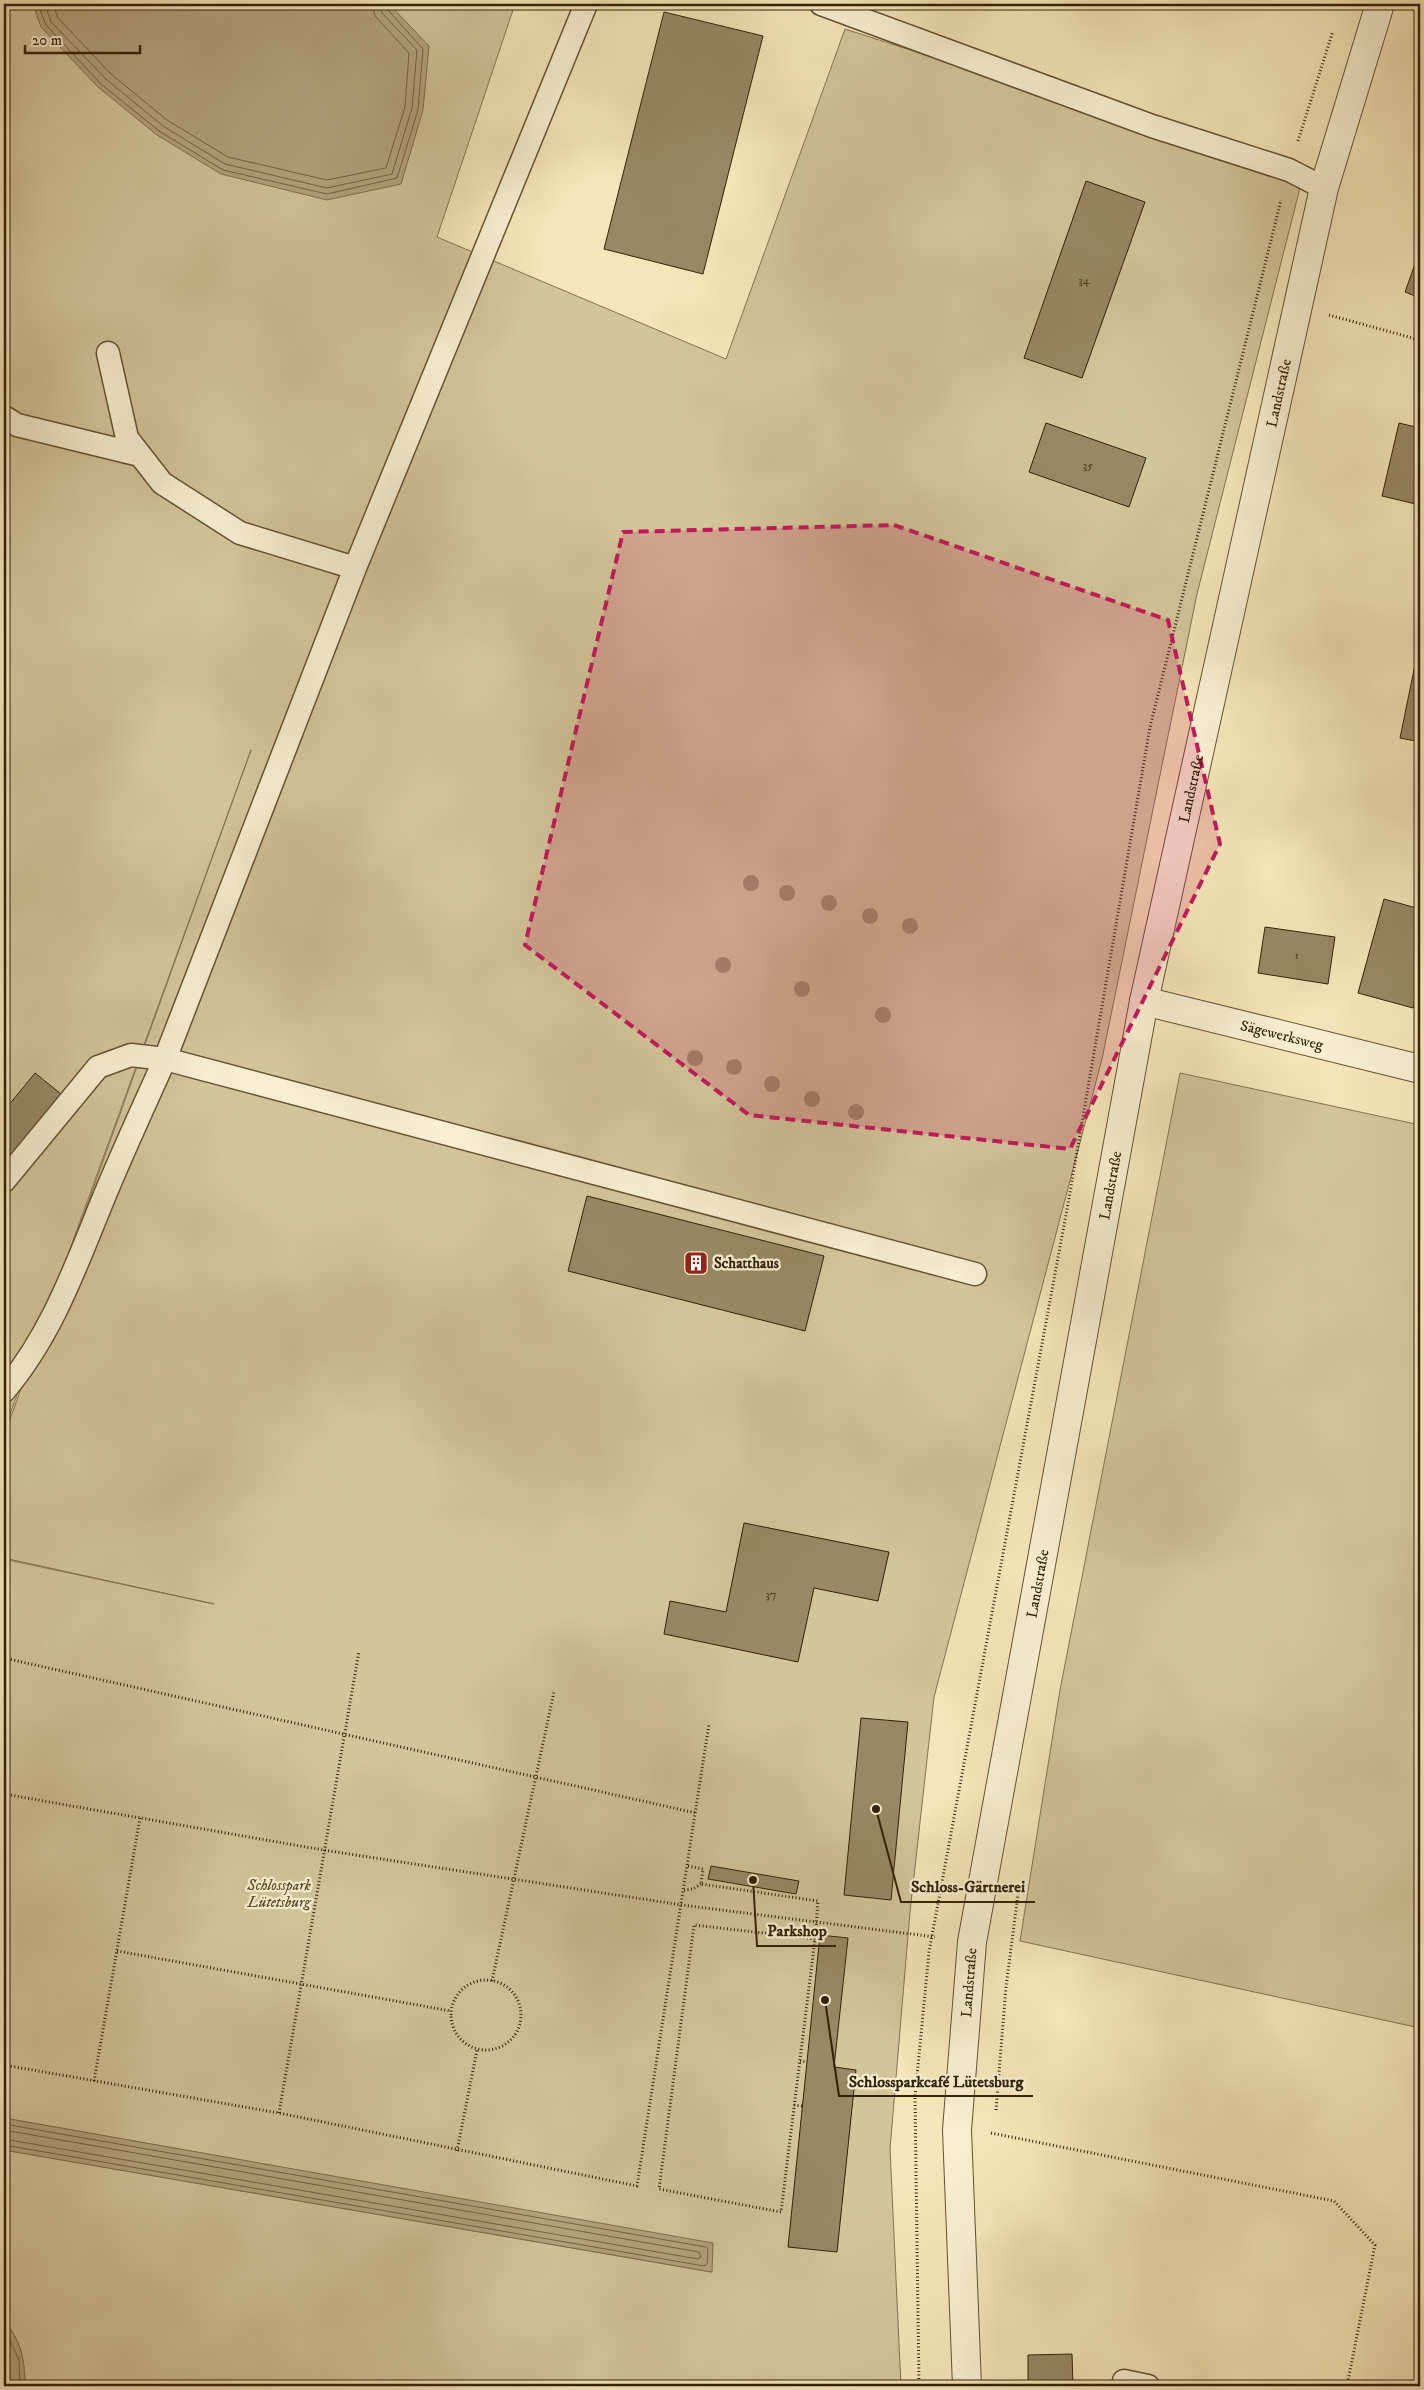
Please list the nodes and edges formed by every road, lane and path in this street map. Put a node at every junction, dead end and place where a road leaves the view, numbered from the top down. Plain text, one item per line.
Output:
1 (586, 4) edge
2 (821, 4) edge
3 (1380, 4) edge
4 (1324, 188) junction
5 (1298, 306) junction
6 (1420, 340) edge
7 (108, 353) dead end
8 (4, 417) edge
9 (140, 455) junction
10 (354, 568) junction
11 (1144, 1001) junction
12 (166, 1059) junction
13 (1420, 1069) edge
14 (4, 1181) edge
15 (975, 1274) dead end
16 (4, 1390) edge
17 (359, 1651) dead end
18 (4, 1658) edge
19 (554, 1692) dead end
20 (710, 1724) dead end
21 (344, 1734) junction
22 (536, 1778) junction
23 (4, 1794) edge
24 (696, 1813) junction
25 (140, 1818) junction
26 (323, 1850) junction
27 (688, 1866) junction
28 (514, 1877) junction
29 (1020, 1881) dead end
30 (701, 1884) junction
31 (684, 1890) junction
32 (682, 1904) junction
33 (816, 1922) junction
34 (815, 1939) junction
35 (972, 1942) junction
36 (117, 1951) junction
37 (492, 1980) junction
38 (301, 1984) junction
39 (451, 2011) junction
40 (477, 2050) junction
41 (800, 2061) junction
42 (807, 2062) dead end
43 (4, 2065) edge
44 (94, 2081) junction
45 (794, 2105) junction
46 (802, 2106) dead end
47 (279, 2113) junction
48 (995, 2113) dead end
49 (915, 2128) dead end
50 (957, 2130) junction
51 (994, 2133) junction
52 (993, 2143) dead end
53 (457, 2151) junction
54 (1124, 2381) dead end
55 (967, 2386) edge
56 (1148, 2386) edge
57 (1347, 2386) edge

1 - 10 lane
2 - 4 lane
3 - 4 street, Landstraße
4 - 5 street, Landstraße
5 - 6 path
5 - 11 street, Landstraße
7 - 9 lane
8 - 9 lane
9 - 10 lane
10 - 12 lane
11 - 13 street, Sägewerksweg
11 - 35 street, Landstraße
12 - 14 lane
12 - 15 lane
12 - 16 lane
17 - 21 path
18 - 21 path
19 - 22 path
20 - 24 path
21 - 22 path
21 - 26 path
22 - 24 path
22 - 28 path
23 - 25 path
24 - 27 path
25 - 26 path
25 - 36 path
26 - 28 path
26 - 38 path
27 - 30 path
27 - 31 path
28 - 32 path
28 - 37 path
29 - 48 path
30 - 31 path
30 - 33 path
31 - 32 path
32 - 33 path
32 - 53 path
33 - 34 path
33 - 35 path
34 - 41 path
34 - 45 path
35 - 50 street, Landstraße
36 - 38 path
36 - 44 path
37 - 39 path
37 - 40 path
38 - 39 path
38 - 47 path
39 - 40 path
40 - 53 path
41 - 42 path
41 - 45 path
43 - 44 path
44 - 47 path
45 - 46 path
47 - 53 path
49 - 50 path
50 - 51 path
50 - 55 street, Landstraße
51 - 52 path
51 - 57 path
54 - 56 lane

